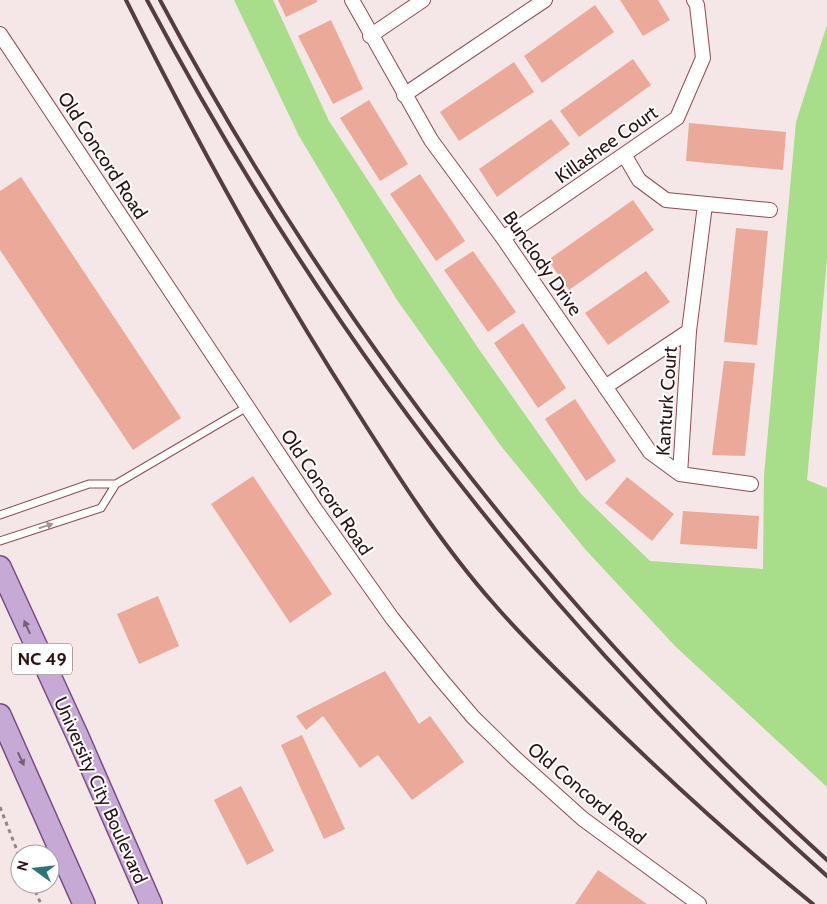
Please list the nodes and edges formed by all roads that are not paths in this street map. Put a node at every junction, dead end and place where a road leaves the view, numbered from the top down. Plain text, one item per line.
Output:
1 (352, 0) edge
2 (423, 0) edge
3 (545, 0) edge
4 (694, 0) edge
5 (0, 34) edge
6 (370, 36) junction
7 (404, 94) junction
8 (625, 156) junction
9 (705, 205) junction
10 (770, 210) dead end
11 (503, 238) junction
12 (689, 331) junction
13 (605, 387) junction
14 (247, 408) junction
15 (680, 474) junction
16 (116, 484) junction
17 (751, 484) dead end
18 (0, 515) edge
19 (0, 541) edge
20 (0, 567) edge
21 (0, 716) edge
22 (84, 904) edge
23 (151, 904) edge
24 (700, 904) edge

1 - 6 street, Bunclody Drive
2 - 6 street
3 - 7 street
4 - 8 street, Killashee Court
5 - 14 street, Old Concord Road
6 - 7 street, Bunclody Drive
7 - 11 street, Bunclody Drive
8 - 9 street
8 - 11 street, Killashee Court
9 - 10 street
9 - 12 street, Kanturk Court
11 - 13 street, Bunclody Drive
12 - 13 street, Kanturk Court
12 - 15 street, Kanturk Court
13 - 15 street, Bunclody Drive
14 - 16 lane
14 - 24 street, Old Concord Road
15 - 17 street, Bunclody Drive
16 - 18 lane
19 -> 16 lane
23 -> 20 main road, University City Boulevard / NC 49
21 -> 22 main road

